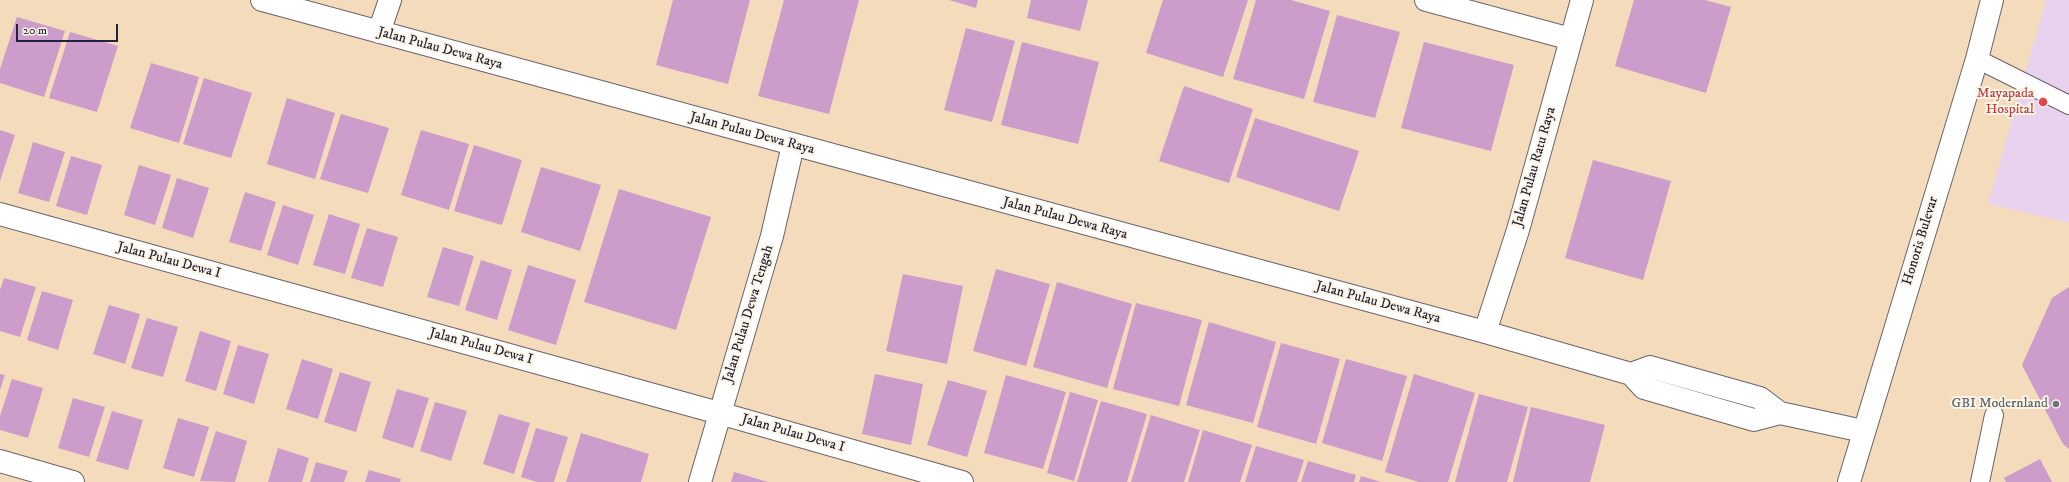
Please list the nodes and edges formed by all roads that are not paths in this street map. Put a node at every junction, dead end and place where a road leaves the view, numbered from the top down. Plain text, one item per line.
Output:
1 (262, 0) edge
2 (390, 0) edge
3 (1426, 0) edge
4 (1582, 0) edge
5 (1992, 0) edge
6 (379, 32) junction
7 (1570, 39) junction
8 (1977, 59) junction
9 (2069, 104) edge
10 (793, 145) junction
11 (0, 214) edge
12 (1485, 332) junction
13 (719, 413) junction
14 (1994, 415) dead end
15 (1863, 431) junction
16 (0, 462) edge
17 (73, 482) edge
18 (700, 482) edge
19 (962, 482) edge
20 (1848, 482) edge
21 (1980, 482) edge

1 - 6 street, Jalan Pulau Dewa Raya
2 - 6 street
3 - 7 street
4 - 7 street, Jalan Pulau Ratu Raya
5 - 8 street, Honoris Bulevar
6 - 10 street, Jalan Pulau Dewa Raya
7 - 12 street, Jalan Pulau Ratu Raya
8 - 9 lane
8 - 15 street, Honoris Bulevar
10 - 12 street, Jalan Pulau Dewa Raya
10 - 13 street, Jalan Pulau Dewa Tengah
11 - 13 street, Jalan Pulau Dewa I
12 - 15 street, Jalan Pulau Dewa Raya
13 - 18 street, Jalan Pulau Dewa Tengah
13 - 19 street, Jalan Pulau Dewa I
14 - 21 lane
15 - 20 street, Honoris Bulevar
16 - 17 street

